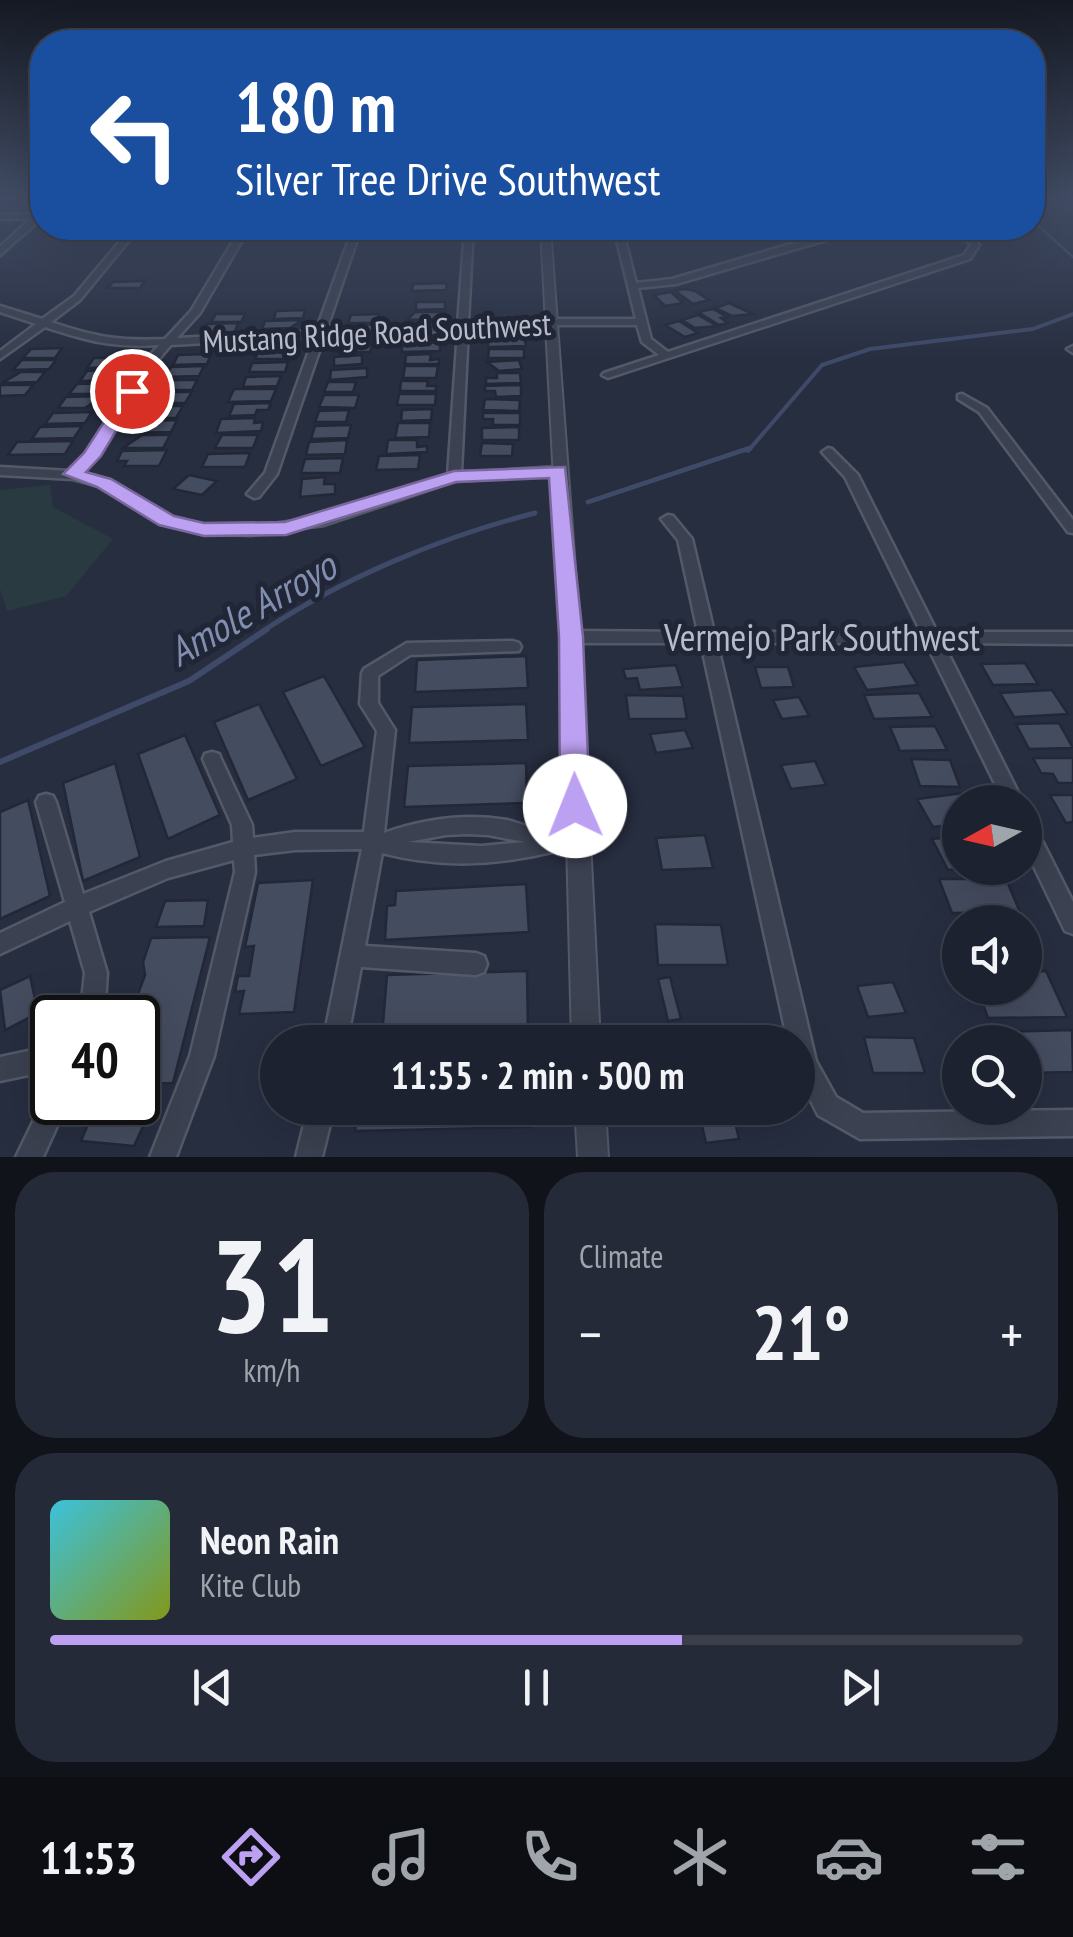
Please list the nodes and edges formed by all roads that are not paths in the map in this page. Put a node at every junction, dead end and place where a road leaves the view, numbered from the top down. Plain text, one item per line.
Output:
1 (115, 252) edge
2 (231, 252) edge
3 (349, 252) edge
4 (468, 252) edge
5 (546, 252) edge
6 (624, 252) edge
7 (775, 252) edge
8 (971, 252) edge
9 (632, 286) junction
10 (0, 309) edge
11 (550, 322) junction
12 (640, 322) junction
13 (43, 324) junction
14 (466, 327) junction
15 (321, 336) junction
16 (165, 344) junction
17 (0, 356) edge
18 (666, 356) junction
19 (608, 375) dead end
20 (962, 397) dead end
21 (828, 452) dead end
22 (0, 471) edge
23 (558, 472) junction
24 (73, 474) junction
25 (454, 476) junction
26 (254, 494) dead end
27 (668, 519) dead end
28 (1072, 526) edge
29 (571, 637) junction
30 (706, 638) junction
31 (1073, 638) edge
32 (933, 640) junction
33 (513, 647) dead end
34 (212, 760) dead end
35 (1005, 785) edge
36 (46, 802) dead end
37 (460, 828) junction
38 (576, 840) junction
39 (380, 841) junction
40 (548, 841) junction
41 (244, 846) junction
42 (459, 854) junction
43 (1042, 861) edge
44 (78, 906) junction
45 (1073, 924) edge
46 (0, 944) edge
47 (354, 956) junction
48 (476, 964) dead end
49 (94, 995) edge
50 (339, 1025) edge
51 (585, 1025) edge
52 (30, 1063) edge
53 (0, 1069) edge
54 (1073, 1123) edge
55 (45, 1125) edge
56 (316, 1125) edge
57 (591, 1125) edge
58 (29, 1157) edge
59 (163, 1157) edge
60 (309, 1157) edge
61 (592, 1157) edge

1 - 13 street
2 - 16 street
3 - 15 street
4 - 14 street
5 - 11 street
6 - 9 street
7 - 9 street
8 - 18 street
9 - 12 street
10 - 13 street, Mustang Ridge Road Southwest
11 - 12 street, Mustang Ridge Road Southwest
11 - 14 street, Mustang Ridge Road Southwest
11 - 23 street
12 - 18 street
13 - 16 street, Mustang Ridge Road Southwest
13 - 17 street
14 - 15 street, Mustang Ridge Road Southwest
14 - 25 street
15 - 16 street, Mustang Ridge Road Southwest
15 - 26 street
16 - 24 street
18 - 19 street
20 - 28 street
21 - 32 street
22 - 24 street
23 - 25 street
23 - 29 street
24 - 25 street
27 - 30 street
29 - 30 street, Vermejo Park Southwest
29 - 38 street
30 - 32 street, Vermejo Park Southwest
30 - 54 street
31 - 32 street, Vermejo Park Southwest
32 - 35 street
33 - 39 street
34 - 41 street
36 - 44 street
37 - 39 street
37 - 40 street
37 - 42 street
38 - 40 street
38 - 51 street
39 - 41 street
39 - 42 street
39 - 47 street
40 - 42 street
41 - 44 street
41 - 59 street
43 - 45 street
44 - 46 street
44 - 49 street
47 - 48 street
47 - 50 street
52 - 53 street
55 - 58 street
56 - 60 street
57 - 61 street

